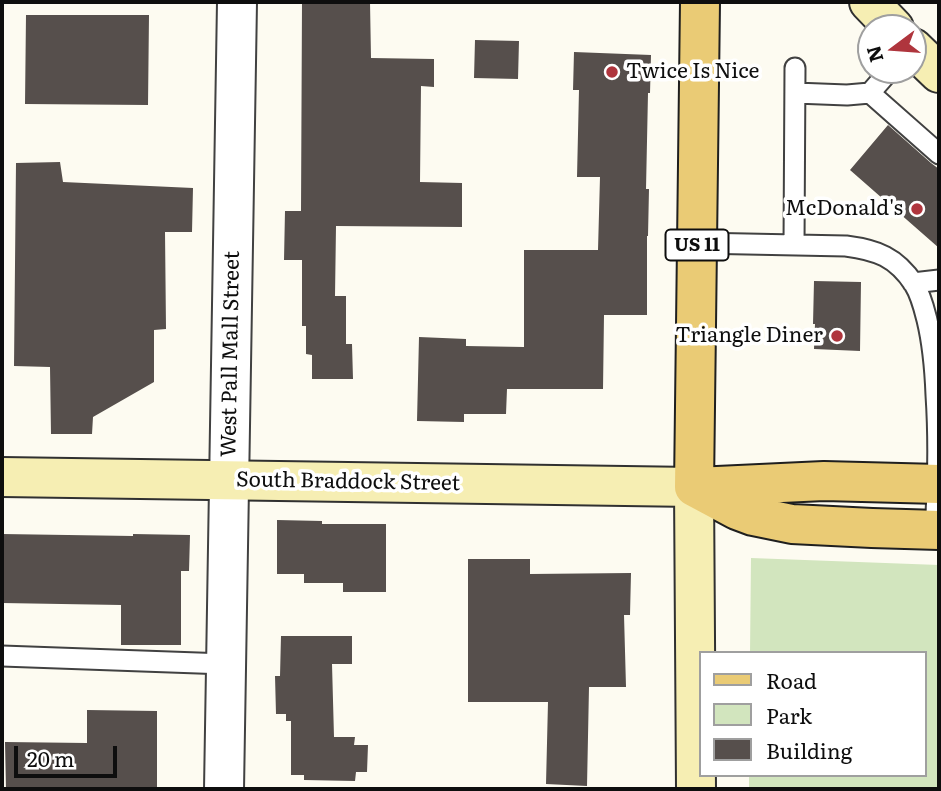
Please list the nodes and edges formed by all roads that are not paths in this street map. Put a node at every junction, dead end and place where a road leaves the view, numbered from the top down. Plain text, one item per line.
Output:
1 (237, 2) edge
2 (700, 2) edge
3 (795, 68) dead end
4 (878, 84) edge
5 (795, 93) junction
6 (870, 93) junction
7 (939, 154) edge
8 (697, 243) junction
9 (794, 245) junction
10 (939, 280) edge
11 (913, 283) junction
12 (2, 477) edge
13 (229, 480) junction
14 (938, 484) edge
15 (694, 488) junction
16 (937, 530) edge
17 (2, 656) edge
18 (226, 664) junction
19 (224, 789) edge
20 (696, 789) edge

1 - 13 street, West Pall Mall Street
2 - 8 main road, US 11
3 - 5 lane
4 - 6 lane
5 - 6 lane
5 - 9 lane
6 - 7 lane
8 - 9 lane
8 - 15 main road, US 11
9 - 11 lane
10 - 11 lane
11 - 14 lane
12 - 13 main road, South Braddock Street
13 - 15 main road, South Braddock Street
13 - 18 street, West Pall Mall Street
14 - 15 main road, South Braddock Street
14 - 16 lane
15 - 16 main road, South Braddock Street
15 - 20 main road
17 - 18 lane
18 - 19 street, West Pall Mall Street

